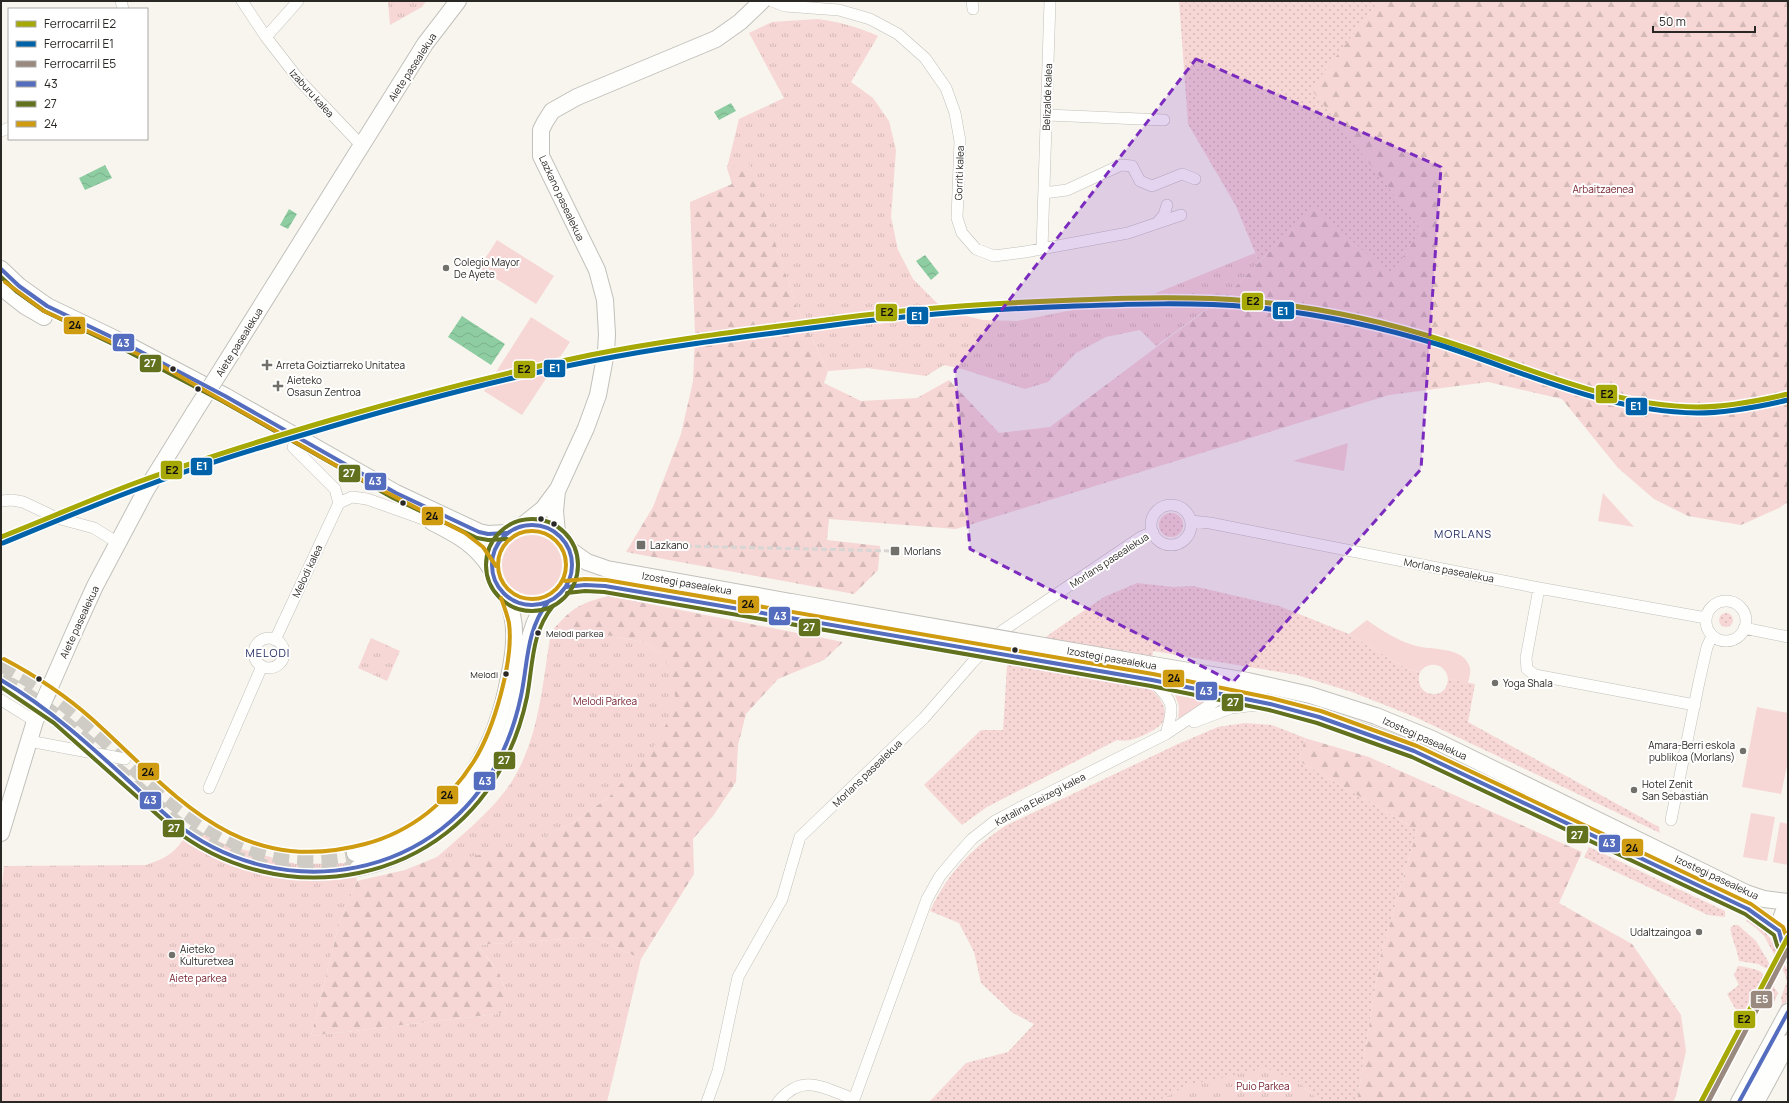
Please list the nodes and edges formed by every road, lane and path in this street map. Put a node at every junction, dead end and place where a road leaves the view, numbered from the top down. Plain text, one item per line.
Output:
1 (242, 1) edge
2 (298, 1) edge
3 (458, 1) edge
4 (762, 1) edge
5 (772, 1) edge
6 (1050, 1) edge
7 (266, 37) junction
8 (1047, 115) junction
9 (1164, 120) dead end
10 (362, 146) junction
11 (1195, 179) dead end
12 (1044, 193) junction
13 (1168, 205) dead end
14 (1181, 215) dead end
15 (1157, 223) junction
16 (1042, 249) junction
17 (1, 270) edge
18 (1, 287) edge
19 (293, 447) junction
20 (558, 489) junction
21 (1, 501) edge
22 (339, 503) junction
23 (429, 521) junction
24 (1191, 521) junction
25 (523, 526) junction
26 (1153, 532) junction
27 (507, 533) junction
28 (557, 533) junction
29 (118, 543) junction
30 (570, 550) junction
31 (492, 569) junction
32 (566, 587) junction
33 (1539, 588) junction
34 (506, 596) junction
35 (548, 602) junction
36 (1706, 618) junction
37 (1744, 628) junction
38 (1712, 636) junction
39 (1788, 637) edge
40 (275, 640) junction
41 (262, 666) junction
42 (1152, 680) junction
43 (1226, 694) junction
44 (1310, 695) junction
45 (1, 700) edge
46 (1270, 704) junction
47 (1695, 705) junction
48 (35, 721) junction
49 (1166, 734) junction
50 (29, 741) junction
51 (125, 759) dead end
52 (209, 788) dead end
53 (1671, 820) dead end
54 (1, 833) edge
55 (1788, 903) edge
56 (1779, 931) junction
57 (1788, 954) edge
58 (1788, 1012) edge
59 (1788, 1043) edge
60 (853, 1100) edge
61 (707, 1102) edge
62 (778, 1102) edge
63 (1739, 1102) edge
64 (1756, 1102) edge

1 - 7 street, Izaburu kalea
2 - 7 street
3 - 10 main road, Aiete pasealekua
4 - 20 main road, Lazkano pasealekua
5 - 16 street, Gorriti kalea
6 - 8 street, Belizalde kalea
7 - 10 street, Izaburu kalea
8 - 9 street
8 - 12 street, Belizalde kalea
10 - 29 main road, Aiete pasealekua, bridge
11 - 12 street
12 - 16 street, Belizalde kalea
13 - 15 street
14 - 15 street, Gorriti kalea
15 - 16 street, Gorriti kalea
17 - 27 main road
18 - 19 main road
19 - 22 street
19 - 23 main road
20 - 25 main road
20 - 28 main road
21 - 29 street
22 - 23 street
22 - 40 street, Melodi kalea
23 - 31 main road
24 - 26 street
24 - 26 street
24 - 33 street, Morlans pasealekua
25 - 27 main road
25 - 28 main road
26 - 61 street, Morlans pasealekua
27 - 31 main road
28 - 30 main road
29 - 48 main road, Aiete pasealekua
30 - 32 main road
30 - 44 main road, Izostegi pasealekua, bridge
31 - 34 main road
32 - 35 main road
32 - 42 main road, Izostegi pasealekua, bridge
33 - 36 street, Morlans pasealekua
33 - 47 street
34 - 35 main road
34 - 35 main road
36 - 37 street
36 - 38 street
37 - 38 street
37 - 39 street
38 - 47 street
40 - 41 street
40 - 41 street
41 - 52 street
42 - 43 main road, Izostegi pasealekua
42 - 49 street
43 - 44 street, Katalina Eleizegi kalea
43 - 46 main road, Izostegi pasealekua
43 - 49 street, Katalina Eleizegi kalea
44 - 55 main road, Izostegi pasealekua
45 - 48 street
46 - 49 street
46 - 56 main road, Izostegi pasealekua
47 - 53 street
48 - 50 main road, Aiete pasealekua
49 - 60 street, Katalina Eleizegi kalea
50 - 51 street
50 - 54 main road, Aiete pasealekua
55 - 56 main road
56 - 57 main road
58 - 63 main road
59 - 64 main road
60 - 62 street

